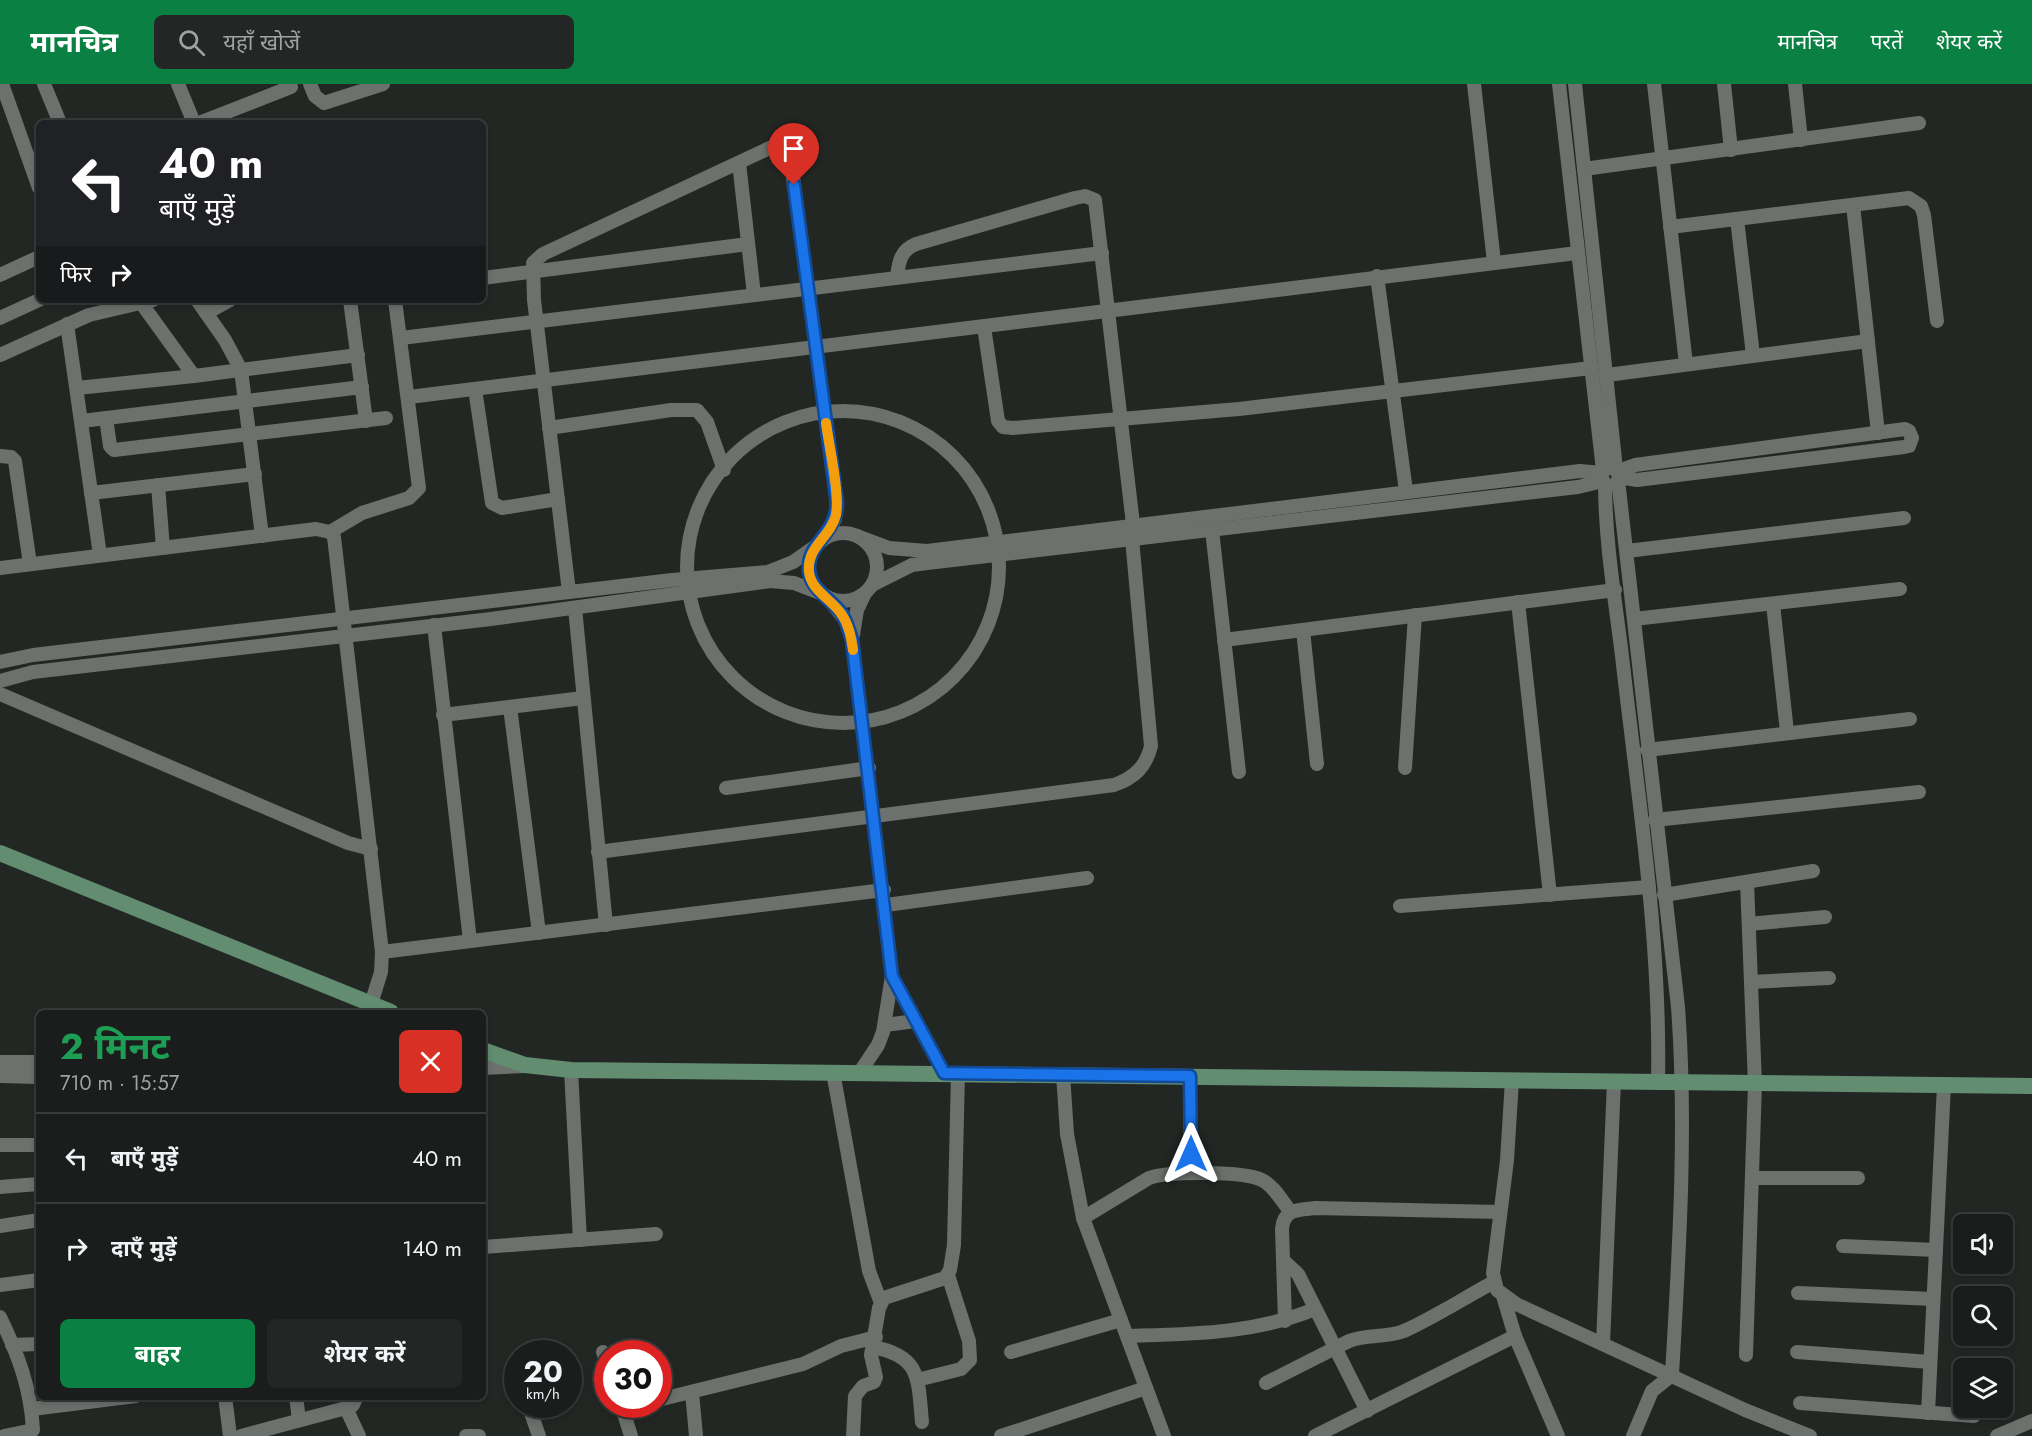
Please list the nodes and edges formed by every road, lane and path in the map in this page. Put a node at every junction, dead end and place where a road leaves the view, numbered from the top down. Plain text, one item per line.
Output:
1 (2, 84) edge
2 (44, 84) edge
3 (178, 84) edge
4 (310, 84) edge
5 (383, 84) edge
6 (1474, 84) edge
7 (1559, 84) edge
8 (1575, 84) edge
9 (1653, 84) edge
10 (1724, 84) edge
11 (1795, 84) edge
12 (291, 87) dead end
13 (59, 120) edge
14 (193, 120) edge
15 (207, 120) edge
16 (1919, 123) dead end
17 (1801, 140) junction
18 (1731, 150) junction
19 (1661, 159) junction
20 (739, 163) junction
21 (1584, 169) junction
22 (36, 180) edge
23 (1853, 206) junction
24 (1737, 219) junction
25 (1670, 227) junction
26 (748, 244) junction
27 (1102, 253) junction
28 (1577, 253) junction
29 (36, 258) edge
30 (1494, 262) junction
31 (531, 272) junction
32 (0, 275) edge
33 (897, 276) junction
34 (1377, 276) junction
35 (486, 278) edge
36 (808, 289) junction
37 (754, 295) junction
38 (36, 301) edge
39 (140, 303) edge
40 (145, 303) edge
41 (199, 303) edge
42 (224, 303) edge
43 (350, 303) edge
44 (395, 303) edge
45 (1107, 312) junction
46 (206, 313) junction
47 (0, 318) edge
48 (536, 320) junction
49 (1937, 321) dead end
50 (67, 324) junction
51 (984, 327) junction
52 (401, 338) junction
53 (1868, 341) junction
54 (816, 347) junction
55 (0, 355) edge
56 (358, 355) junction
57 (1752, 355) junction
58 (1686, 364) junction
59 (1591, 368) junction
60 (241, 370) junction
61 (1606, 375) junction
62 (194, 376) junction
63 (544, 380) junction
64 (362, 387) junction
65 (77, 388) junction
66 (475, 388) junction
67 (1393, 392) junction
68 (409, 397) junction
69 (247, 401) junction
70 (825, 412) junction
71 (1120, 417) junction
72 (106, 418) junction
73 (386, 418) dead end
74 (366, 420) junction
75 (82, 421) junction
76 (549, 428) junction
77 (250, 433) junction
78 (1878, 433) junction
79 (0, 456) edge
80 (724, 470) junction
81 (255, 474) junction
82 (1611, 476) junction
83 (158, 485) junction
84 (1406, 491) junction
85 (91, 493) junction
86 (558, 499) junction
87 (837, 503) junction
88 (1904, 518) dead end
89 (1133, 524) junction
90 (1212, 530) junction
91 (330, 532) junction
92 (852, 535) junction
93 (262, 536) junction
94 (1132, 538) junction
95 (820, 542) junction
96 (164, 548) junction
97 (998, 548) junction
98 (1627, 551) junction
99 (100, 555) junction
100 (30, 564) junction
101 (0, 568) edge
102 (687, 586) junction
103 (868, 589) junction
104 (1900, 589) dead end
105 (1615, 590) junction
106 (569, 592) junction
107 (824, 596) junction
108 (1518, 603) junction
109 (1773, 604) junction
110 (574, 608) junction
111 (1415, 615) junction
112 (344, 618) junction
113 (1634, 620) junction
114 (434, 626) junction
115 (1303, 630) junction
116 (346, 636) junction
117 (852, 640) junction
118 (1224, 640) junction
119 (0, 662) edge
120 (0, 681) edge
121 (0, 694) edge
122 (583, 698) junction
123 (510, 707) junction
124 (443, 715) junction
125 (1910, 719) dead end
126 (862, 722) junction
127 (1787, 732) junction
128 (1647, 750) junction
129 (1317, 764) dead end
130 (869, 768) junction
131 (1405, 768) dead end
132 (1239, 772) dead end
133 (726, 788) dead end
134 (1919, 792) dead end
135 (874, 815) junction
136 (1655, 820) junction
137 (371, 849) junction
138 (598, 852) junction
139 (0, 853) edge
140 (1813, 872) dead end
141 (1087, 878) dead end
142 (1747, 882) junction
143 (1649, 887) junction
144 (884, 890) junction
145 (1550, 895) junction
146 (1664, 895) junction
147 (886, 905) junction
148 (1400, 906) dead end
149 (1825, 917) dead end
150 (1749, 924) junction
151 (606, 925) junction
152 (540, 933) junction
153 (470, 941) junction
154 (382, 952) junction
155 (892, 976) junction
156 (1829, 978) dead end
157 (1751, 982) junction
158 (371, 1004) junction
159 (386, 1010) edge
160 (915, 1021) junction
161 (885, 1025) junction
162 (486, 1051) edge
163 (0, 1063) edge
164 (36, 1063) edge
165 (525, 1065) junction
166 (486, 1067) edge
167 (571, 1070) junction
168 (833, 1072) junction
169 (860, 1072) junction
170 (951, 1073) junction
171 (1063, 1074) junction
172 (0, 1075) edge
173 (36, 1076) edge
174 (1190, 1076) junction
175 (1512, 1080) junction
176 (1614, 1082) junction
177 (1658, 1082) junction
178 (1683, 1083) junction
179 (1755, 1084) junction
180 (1944, 1085) junction
181 (2032, 1086) edge
182 (36, 1145) edge
183 (0, 1146) edge
184 (1191, 1173) junction
185 (1752, 1178) junction
186 (1858, 1178) dead end
187 (36, 1184) edge
188 (0, 1187) edge
189 (1290, 1211) junction
190 (1500, 1212) junction
191 (1083, 1218) junction
192 (36, 1220) edge
193 (0, 1226) edge
194 (656, 1234) dead end
195 (580, 1240) junction
196 (1843, 1246) dead end
197 (486, 1247) edge
198 (1936, 1250) junction
199 (1283, 1260) junction
200 (948, 1275) junction
201 (36, 1280) edge
202 (1494, 1282) junction
203 (0, 1286) edge
204 (1798, 1293) dead end
205 (1503, 1296) junction
206 (1933, 1299) junction
207 (881, 1303) junction
208 (1315, 1309) junction
209 (0, 1317) edge
210 (1121, 1320) junction
211 (1285, 1321) junction
212 (1127, 1336) junction
213 (1515, 1336) junction
214 (874, 1342) junction
215 (36, 1344) edge
216 (1603, 1344) junction
217 (12, 1345) junction
218 (1335, 1348) junction
219 (1011, 1352) dead end
220 (1797, 1352) dead end
221 (1746, 1355) dead end
222 (1930, 1362) junction
223 (1672, 1375) junction
224 (917, 1380) junction
225 (1266, 1383) dead end
226 (1146, 1388) junction
227 (692, 1392) junction
228 (672, 1397) edge
229 (101, 1400) edge
230 (226, 1400) edge
231 (296, 1400) edge
232 (355, 1400) edge
233 (1800, 1403) dead end
234 (32, 1408) junction
235 (346, 1408) junction
236 (1367, 1411) junction
237 (1928, 1413) junction
238 (1953, 1415) edge
239 (533, 1418) edge
240 (625, 1418) edge
241 (299, 1420) junction
242 (2032, 1421) edge
243 (922, 1422) dead end
244 (281, 1431) edge
245 (34, 1433) edge
246 (1553, 1434) edge
247 (4, 1436) edge
248 (230, 1436) edge
249 (241, 1436) edge
250 (358, 1436) edge
251 (466, 1436) edge
252 (479, 1436) edge
253 (539, 1436) edge
254 (631, 1436) edge
255 (696, 1436) edge
256 (853, 1436) edge
257 (1001, 1436) edge
258 (1164, 1436) edge
259 (1315, 1436) edge
260 (1633, 1436) edge
261 (1810, 1436) edge
262 (1997, 1436) edge

1 - 22 street
2 - 13 street
3 - 14 street
4 - 5 street
6 - 30 street
7 - 28 street
8 - 21 street
9 - 19 street
10 - 18 street
11 - 17 street
12 - 15 street
16 - 17 street
17 - 18 street
18 - 19 street
19 - 21 street
19 - 25 street
20 - 26 street
20 - 31 street
20 - 36 street
21 - 61 street
23 - 24 street
23 - 49 street
23 - 53 street
24 - 25 street
24 - 57 street
25 - 58 street
26 - 31 street
26 - 37 street
27 - 33 street
27 - 33 street
27 - 45 street
28 - 30 street
28 - 59 street
29 - 32 street
30 - 34 street
31 - 35 street
31 - 48 street
33 - 36 street
34 - 45 street
34 - 67 street
36 - 37 street
36 - 54 street
37 - 48 street
38 - 47 street
39 - 50 street
40 - 62 street
41 - 46 street
42 - 46 street
43 - 56 street
44 - 52 street
45 - 51 street
45 - 71 street
46 - 60 street
48 - 52 street
48 - 63 street
50 - 55 street
50 - 65 street
51 - 54 street
51 - 71 street
52 - 68 street
53 - 57 street
53 - 78 street
54 - 63 street
54 - 70 street
56 - 60 street
56 - 64 street
57 - 58 street
58 - 61 street
59 - 67 street
59 - 82 street
60 - 62 street
60 - 69 street
61 - 82 street
62 - 65 street
63 - 66 street
63 - 76 street
64 - 69 street
64 - 74 street
65 - 75 street
66 - 68 street
66 - 86 street
67 - 71 street
67 - 84 street
68 - 91 street
69 - 72 street
69 - 77 street
70 - 80 street
70 - 87 street
70 - 97 street
71 - 89 street
72 - 75 street
72 - 77 street
73 - 74 street
74 - 77 street
75 - 85 street
76 - 80 street
76 - 86 street
77 - 81 street
78 - 82 street
78 - 82 street
79 - 100 street
80 - 102 street
81 - 83 street
81 - 93 street
82 - 84 street
82 - 90 street
82 - 98 street
82 - 105 street
83 - 85 street
83 - 96 street
84 - 89 street
85 - 99 street
86 - 106 street
87 - 92 street
87 - 95 street
88 - 98 street
89 - 97 street
90 - 94 street
90 - 118 street
91 - 93 street
91 - 112 street
92 - 95 street
92 - 97 street
92 - 103 street
93 - 96 street
94 - 97 street
94 - 135 street
95 - 102 street
95 - 107 street
96 - 99 street
97 - 103 street
97 - 126 street
98 - 113 street
99 - 100 street
100 - 101 street
102 - 106 street
102 - 107 street
102 - 110 street
102 - 126 street
103 - 107 street
103 - 117 street
104 - 109 street
105 - 108 street
105 - 143 street
106 - 112 street
107 - 117 street
108 - 111 street
108 - 145 street
109 - 113 street
109 - 127 street
110 - 114 street
110 - 122 street
111 - 115 street
111 - 131 street
112 - 116 street
112 - 119 street
113 - 128 street
114 - 116 street
114 - 124 street
115 - 118 street
115 - 129 street
116 - 120 street
116 - 137 street
117 - 126 street
118 - 132 street
121 - 137 street
122 - 123 street
122 - 138 street
123 - 124 street
123 - 152 street
124 - 153 street
125 - 127 street
126 - 130 street
127 - 128 street
128 - 136 street
130 - 133 street
130 - 135 street
134 - 136 street
135 - 138 street
135 - 144 street
136 - 146 street
137 - 154 street
138 - 151 street
139 - 158 main road
140 - 142 street
141 - 147 street
142 - 146 street
142 - 150 street
143 - 145 street
143 - 177 street
144 - 147 street
144 - 151 street
145 - 148 street
146 - 178 street
147 - 155 street
149 - 150 street
150 - 157 street
151 - 152 street
152 - 153 street
153 - 154 street
154 - 158 street
155 - 160 street
155 - 161 street
156 - 157 street
157 - 179 street
158 - 159 main road
160 - 161 street
160 - 170 street
161 - 169 street
162 - 165 main road
163 - 164 street
165 - 166 street
165 - 167 main road
167 - 168 main road
167 - 195 street
168 - 169 main road
168 - 207 street
169 - 170 main road
170 - 171 main road
170 - 200 street
171 - 174 main road
171 - 191 street
172 - 173 street
174 - 175 main road
174 - 184 street
175 - 176 main road
175 - 190 street
176 - 177 main road
176 - 216 street
177 - 178 main road
178 - 179 main road
178 - 223 street
179 - 180 main road
179 - 185 street
180 - 181 main road
180 - 198 street
182 - 183 street
184 - 189 street
184 - 191 street
185 - 186 street
185 - 221 street
187 - 188 street
189 - 190 street
189 - 199 street
190 - 202 street
191 - 210 street
192 - 193 street
194 - 195 street
195 - 197 street
196 - 198 street
198 - 206 street
199 - 208 street
199 - 211 street
200 - 207 street
200 - 224 street
201 - 203 street
202 - 205 street
202 - 218 street
204 - 206 street
205 - 213 street
205 - 216 street
206 - 222 street
207 - 214 street
208 - 211 street
208 - 218 street
209 - 217 street
210 - 212 street
210 - 219 street
211 - 212 street
212 - 226 street
213 - 236 street
213 - 246 street
214 - 224 street
214 - 227 street
214 - 256 street
215 - 217 street
216 - 223 street
217 - 234 street
218 - 225 street
218 - 236 street
220 - 222 street
222 - 237 street
223 - 260 street
223 - 261 street
224 - 243 street
226 - 257 street
226 - 258 street
227 - 228 street
227 - 255 street
229 - 234 street
230 - 248 street
231 - 241 street
232 - 235 street
233 - 237 street
234 - 245 street
235 - 241 street
235 - 250 street
236 - 259 street
237 - 238 street
239 - 253 street
240 - 254 street
241 - 244 street
242 - 262 street
244 - 249 street
245 - 247 street
251 - 252 street

